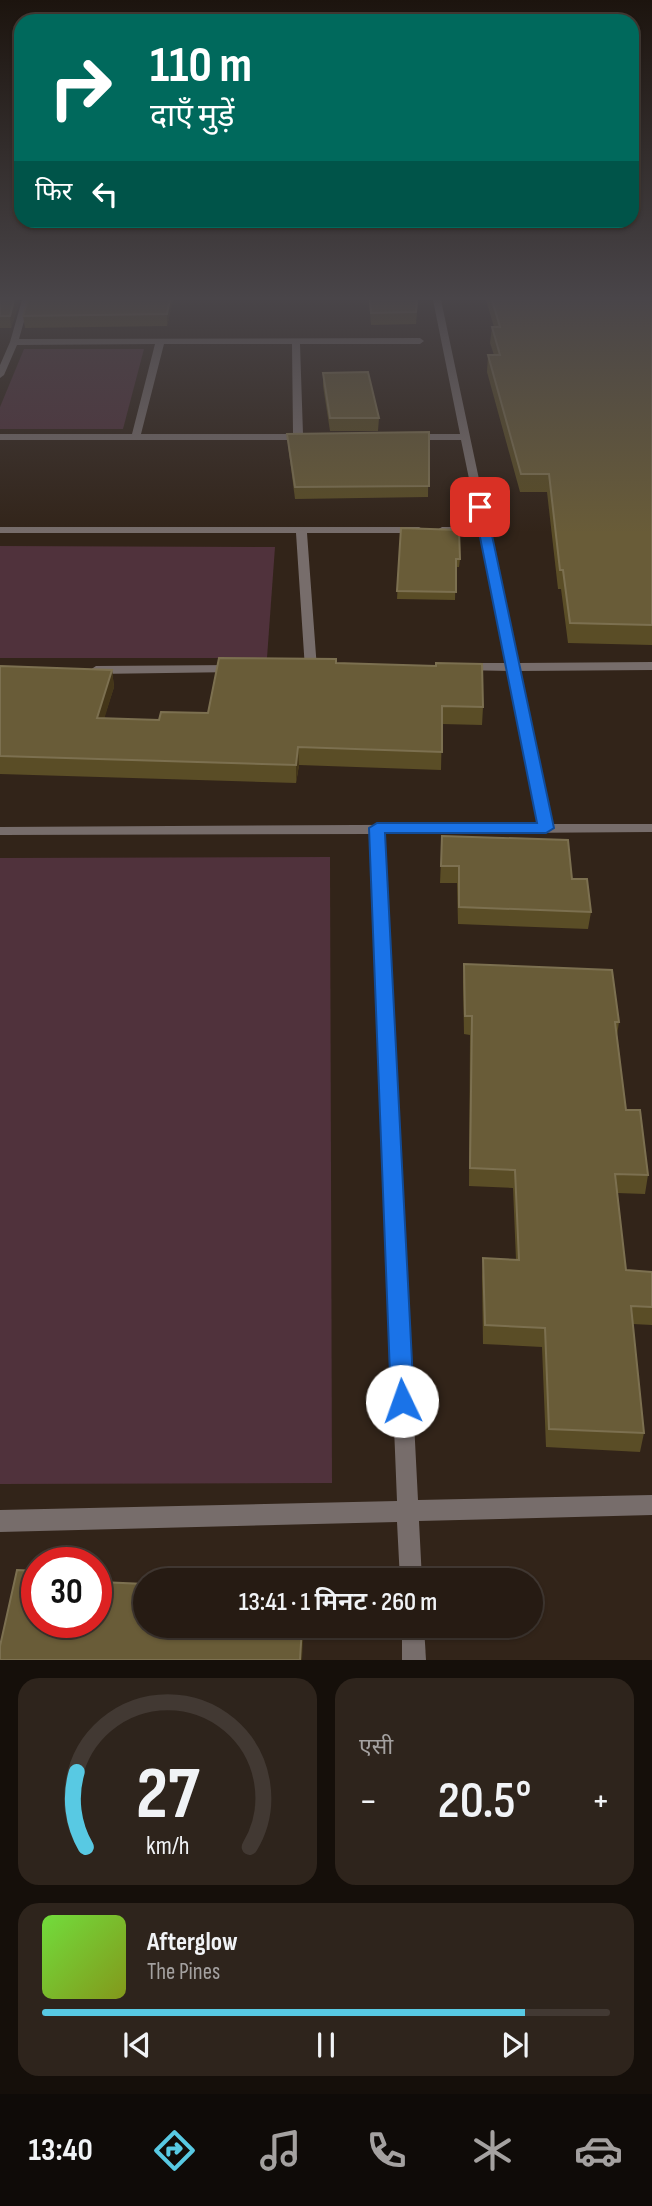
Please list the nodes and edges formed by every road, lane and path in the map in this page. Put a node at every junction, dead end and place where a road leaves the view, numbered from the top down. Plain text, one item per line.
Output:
1 (151, 377) edge
2 (297, 377) edge
3 (454, 377) edge
4 (136, 437) junction
5 (298, 437) junction
6 (312, 437) edge
7 (396, 437) edge
8 (466, 437) junction
9 (0, 438) edge
10 (0, 530) edge
11 (301, 530) junction
12 (485, 530) junction
13 (652, 666) edge
14 (450, 667) edge
15 (513, 667) junction
16 (325, 668) edge
17 (243, 669) edge
18 (81, 671) edge
19 (377, 828) junction
20 (546, 828) junction
21 (652, 828) edge
22 (0, 831) edge
23 (652, 1505) edge
24 (407, 1510) junction
25 (0, 1521) edge
26 (410, 1568) edge
27 (413, 1638) edge
28 (414, 1660) edge

1 - 4 street
2 - 5 street
3 - 8 street
4 - 5 street
4 - 9 street
5 - 6 street
7 - 8 street
8 - 12 street
10 - 11 street
11 - 12 street
11 - 16 street
12 - 15 street
13 - 15 street
14 - 15 street
15 - 20 street
17 - 18 street
19 - 20 street
19 - 22 street
19 - 24 street
20 - 21 street
23 - 24 street
24 - 25 street
24 - 26 street
27 - 28 street

